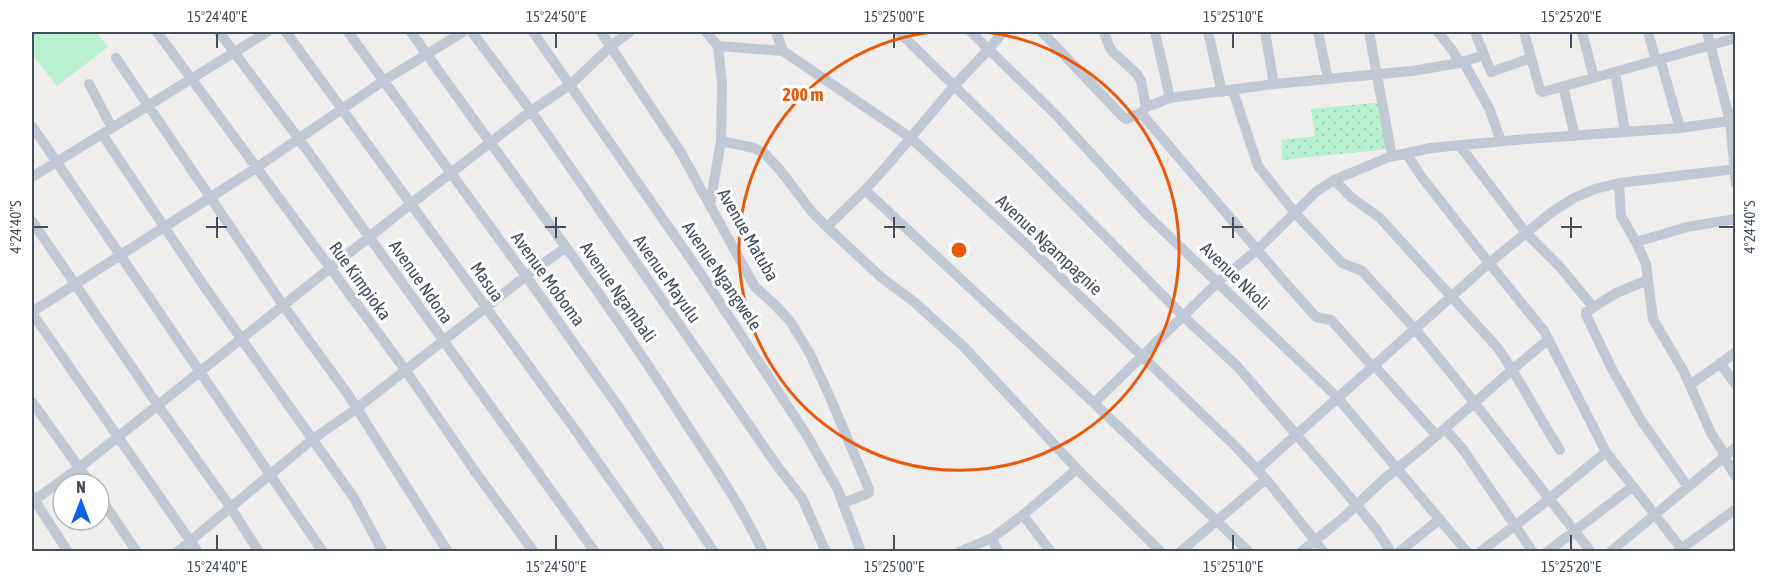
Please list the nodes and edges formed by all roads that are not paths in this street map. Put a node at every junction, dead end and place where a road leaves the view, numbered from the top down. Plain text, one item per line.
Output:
1 (157, 32) edge
2 (219, 32) edge
3 (267, 32) edge
4 (286, 32) edge
5 (348, 32) edge
6 (411, 32) edge
7 (463, 32) edge
8 (472, 32) edge
9 (533, 32) edge
10 (601, 32) edge
11 (630, 32) edge
12 (706, 32) edge
13 (776, 32) edge
14 (899, 32) edge
15 (971, 32) edge
16 (1003, 32) edge
17 (1042, 32) edge
18 (1104, 32) edge
19 (1155, 32) edge
20 (1208, 32) edge
21 (1265, 32) edge
22 (1318, 32) edge
23 (1369, 32) edge
24 (1438, 32) edge
25 (1475, 32) edge
26 (1524, 32) edge
27 (1582, 32) edge
28 (1648, 32) edge
29 (1707, 32) edge
30 (1736, 38) edge
31 (611, 46) junction
32 (718, 46) junction
33 (1711, 46) junction
34 (989, 49) junction
35 (783, 51) junction
36 (234, 53) junction
37 (426, 54) junction
38 (1484, 55) junction
39 (116, 58) dead end
40 (1531, 58) junction
41 (1658, 60) junction
42 (1461, 62) junction
43 (1615, 72) junction
44 (1377, 74) junction
45 (1594, 78) junction
46 (1328, 79) junction
47 (192, 80) junction
48 (383, 81) junction
49 (89, 84) dead end
50 (571, 84) junction
51 (1274, 84) junction
52 (954, 86) junction
53 (1563, 86) junction
54 (1228, 91) junction
55 (1170, 98) junction
56 (148, 106) junction
57 (342, 110) junction
58 (1143, 110) junction
59 (531, 111) junction
60 (1733, 120) edge
61 (32, 126) edge
62 (112, 128) junction
63 (1680, 128) junction
64 (1625, 132) junction
65 (102, 134) junction
66 (1575, 136) junction
67 (911, 138) junction
68 (299, 139) junction
69 (721, 141) junction
70 (1501, 141) junction
71 (490, 142) junction
72 (1460, 146) junction
73 (1407, 153) junction
74 (1392, 156) junction
75 (57, 161) junction
76 (256, 168) junction
77 (1735, 169) edge
78 (451, 174) junction
79 (32, 177) edge
80 (1334, 180) junction
81 (1619, 183) junction
82 (1736, 184) edge
83 (865, 190) junction
84 (212, 197) junction
85 (412, 203) junction
86 (710, 204) junction
87 (1295, 213) junction
88 (1736, 219) edge
89 (32, 221) edge
90 (165, 226) junction
91 (827, 227) junction
92 (1526, 232) junction
93 (369, 237) junction
94 (1636, 242) junction
95 (566, 247) junction
96 (1257, 250) junction
97 (120, 256) junction
98 (1489, 263) junction
99 (330, 269) junction
100 (526, 276) junction
101 (1648, 280) junction
102 (1218, 282) junction
103 (74, 284) junction
104 (1452, 296) junction
105 (283, 304) junction
106 (1593, 307) junction
107 (486, 308) junction
108 (32, 313) edge
109 (1184, 317) junction
110 (1415, 329) junction
111 (242, 338) junction
112 (1548, 339) junction
113 (443, 341) junction
114 (1736, 352) edge
115 (1143, 357) junction
116 (1720, 363) junction
117 (1374, 366) junction
118 (1513, 369) junction
119 (200, 371) junction
120 (406, 371) junction
121 (1690, 385) junction
122 (1736, 386) edge
123 (1338, 398) junction
124 (32, 402) edge
125 (1474, 402) junction
126 (1094, 403) junction
127 (157, 404) junction
128 (356, 409) junction
129 (1441, 432) junction
130 (1296, 434) junction
131 (116, 436) junction
132 (313, 440) junction
133 (1736, 447) edge
134 (1560, 450) dead end
135 (1606, 452) junction
136 (1724, 455) junction
137 (80, 466) junction
138 (1398, 468) junction
139 (1077, 469) junction
140 (1258, 469) junction
141 (84, 472) edge
142 (271, 474) junction
143 (1736, 477) edge
144 (1266, 479) junction
145 (1632, 487) junction
146 (1688, 487) junction
147 (1549, 498) junction
148 (32, 499) edge
149 (843, 503) junction
150 (1357, 505) junction
151 (231, 508) junction
152 (1736, 509) edge
153 (111, 513) edge
154 (1023, 515) junction
155 (1655, 515) junction
156 (1440, 519) junction
157 (1216, 520) junction
158 (1515, 525) junction
159 (1574, 530) junction
160 (992, 538) junction
161 (1315, 540) junction
162 (190, 541) junction
163 (1681, 551) edge
164 (68, 552) edge
165 (137, 552) edge
166 (177, 552) edge
167 (198, 552) edge
168 (260, 552) edge
169 (323, 552) edge
170 (383, 552) edge
171 (448, 552) edge
172 (534, 552) edge
173 (595, 552) edge
174 (661, 552) edge
175 (714, 552) edge
176 (763, 552) edge
177 (826, 552) edge
178 (861, 552) edge
179 (959, 552) edge
180 (998, 552) edge
181 (1051, 552) edge
182 (1161, 552) edge
183 (1180, 552) edge
184 (1249, 552) edge
185 (1301, 552) edge
186 (1324, 552) edge
187 (1391, 552) edge
188 (1399, 552) edge
189 (1467, 552) edge
190 (1480, 552) edge
191 (1533, 552) edge
192 (1547, 552) edge
193 (1591, 552) edge
194 (1610, 552) edge

1 - 47 street, Rue Kimpioka
2 - 36 street, Avenue Ndona
3 - 36 street
4 - 57 street, Masua
5 - 48 street, Avenue Moboma
6 - 37 street, Avenue Ngambali
7 - 37 street
8 - 59 street, Avenue Mayulu
9 - 50 street, Avenue Ngangwele
10 - 31 street, Avenue Matuba
11 - 31 street
12 - 32 street
13 - 35 street
14 - 52 street
15 - 34 street, Avenue Nkoli
16 - 34 street
17 - 58 street
18 - 58 street
19 - 55 street
20 - 54 street
21 - 51 street
22 - 46 street
23 - 44 street
24 - 42 street
25 - 38 street
26 - 40 street
27 - 45 street
28 - 41 street
29 - 33 street
30 - 33 street
31 - 50 street
31 - 86 street, Avenue Matuba
32 - 35 street, Avenue Ngampagnie
32 - 69 street
33 - 41 street
33 - 60 street
34 - 52 street
34 - 102 street, Avenue Nkoli
35 - 67 street, Avenue Ngampagnie
36 - 47 street
36 - 68 street, Avenue Ndona
37 - 48 street
37 - 71 street, Avenue Ngambali
38 - 40 street
38 - 42 street
39 - 56 street
40 - 53 street
41 - 43 street
41 - 63 street
42 - 44 street
42 - 70 street
43 - 45 street
43 - 64 street
44 - 46 street
44 - 74 street
45 - 53 street
46 - 51 street
47 - 56 street
47 - 76 street, Rue Kimpioka
48 - 57 street
48 - 78 street, Avenue Moboma
49 - 62 street
50 - 59 street
50 - 149 street, Avenue Ngangwele
51 - 54 street
52 - 67 street
52 - 109 street
53 - 66 street
54 - 55 street
54 - 87 street
55 - 58 street
56 - 62 street
56 - 84 street
57 - 68 street
57 - 85 street, Masua
58 - 96 street
59 - 71 street
59 - 177 street, Avenue Mayulu
60 - 63 street
60 - 77 street
61 - 75 street
62 - 65 street
63 - 64 street
64 - 66 street
65 - 75 street
65 - 90 street
66 - 70 street
67 - 83 street
67 - 115 street, Avenue Ngampagnie
68 - 76 street
68 - 93 street, Avenue Ndona
69 - 86 street
69 - 91 street
70 - 72 street
71 - 78 street
71 - 95 street, Avenue Ngambali
72 - 73 street
72 - 92 street
73 - 74 street
73 - 98 street
74 - 80 street
75 - 79 street
75 - 97 street
76 - 84 street
76 - 99 street, Rue Kimpioka
77 - 81 street
77 - 82 street
78 - 85 street
78 - 100 street, Avenue Moboma
80 - 87 street
80 - 104 street
81 - 92 street
81 - 94 street
83 - 91 street
83 - 126 street
84 - 90 street
84 - 105 street
85 - 93 street
85 - 107 street, Masua
86 - 149 street, Avenue Matuba
87 - 96 street
87 - 110 street
88 - 94 street
89 - 103 street
90 - 97 street
90 - 111 street
91 - 139 street
92 - 98 street
92 - 106 street
93 - 99 street
93 - 113 street, Avenue Ndona
94 - 101 street
95 - 100 street
95 - 176 street, Avenue Ngambali
96 - 102 street
96 - 117 street
97 - 103 street
97 - 119 street
98 - 104 street
98 - 112 street
99 - 105 street
99 - 120 street, Rue Kimpioka
100 - 107 street
100 - 175 street, Avenue Moboma
101 - 106 street
101 - 121 street
102 - 109 street
102 - 123 street, Avenue Nkoli
103 - 108 street
103 - 127 street
104 - 110 street
104 - 118 street
105 - 111 street
105 - 128 street
106 - 146 street
107 - 113 street
107 - 174 street, Masua
108 - 131 street
109 - 115 street
109 - 130 street
110 - 117 street
110 - 125 street
111 - 119 street
111 - 132 street
112 - 118 street
112 - 135 street
113 - 120 street
113 - 173 street, Avenue Ndona
114 - 116 street
115 - 126 street
115 - 140 street, Avenue Ngampagnie
116 - 121 street
116 - 122 street
117 - 123 street
117 - 129 street
118 - 125 street
118 - 134 street
119 - 127 street
119 - 142 street
120 - 128 street
120 - 172 street, Rue Kimpioka
121 - 136 street
123 - 130 street
123 - 138 street, Avenue Nkoli
124 - 137 street
125 - 129 street
125 - 147 street
126 - 157 street
127 - 131 street
127 - 151 street
128 - 132 street
128 - 171 street
129 - 138 street
129 - 158 street
130 - 140 street
130 - 150 street
131 - 137 street
131 - 162 street
132 - 142 street
132 - 170 street
133 - 136 street
135 - 145 street
135 - 147 street
136 - 143 street
136 - 146 street
137 - 141 street
137 - 148 street
138 - 150 street
138 - 156 street, Avenue Nkoli
139 - 154 street
139 - 182 street
140 - 144 street, Avenue Ngampagnie
142 - 151 street
142 - 169 street
144 - 157 street
144 - 161 street, Avenue Ngampagnie
145 - 155 street
145 - 159 street
146 - 155 street
147 - 158 street
147 - 159 street
148 - 164 street
149 - 178 street, Avenue Ngangwele
150 - 161 street
150 - 187 street
151 - 162 street
151 - 168 street
152 - 163 street
153 - 165 street
154 - 160 street
154 - 181 street
155 - 163 street
155 - 194 street
156 - 188 street
156 - 189 street, Avenue Nkoli
157 - 183 street
157 - 184 street
158 - 190 street
158 - 191 street
159 - 192 street
159 - 193 street
160 - 179 street
160 - 180 street
161 - 185 street
161 - 186 street, Avenue Ngampagnie
162 - 166 street
162 - 167 street

